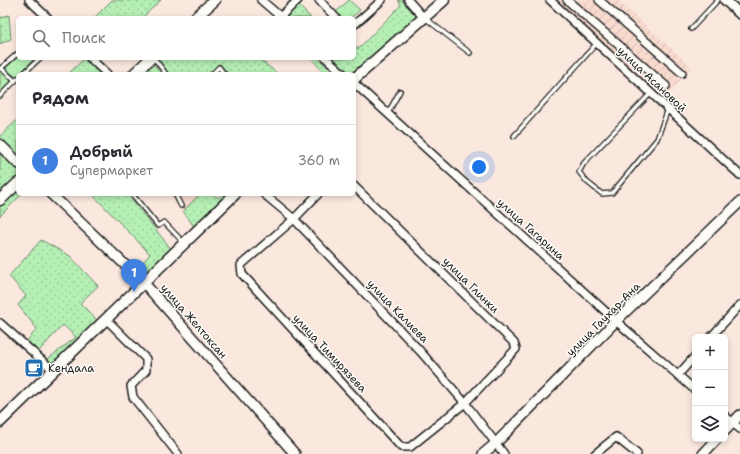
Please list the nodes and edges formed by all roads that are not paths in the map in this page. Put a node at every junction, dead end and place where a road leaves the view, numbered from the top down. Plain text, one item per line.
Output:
1 (29, 0) edge
2 (215, 0) edge
3 (261, 0) edge
4 (298, 0) edge
5 (319, 0) edge
6 (382, 0) edge
7 (408, 0) edge
8 (444, 0) edge
9 (567, 0) edge
10 (599, 0) edge
11 (718, 0) edge
12 (724, 0) edge
13 (553, 1) edge
14 (740, 14) edge
15 (46, 16) edge
16 (197, 16) edge
17 (280, 16) edge
18 (282, 16) edge
19 (334, 16) edge
20 (424, 18) junction
21 (356, 24) edge
22 (691, 29) dead end
23 (597, 43) junction
24 (470, 53) dead end
25 (16, 55) edge
26 (37, 60) edge
27 (92, 60) edge
28 (150, 60) edge
29 (154, 60) edge
30 (328, 60) edge
31 (1, 69) edge
32 (25, 72) edge
33 (105, 72) edge
34 (136, 72) edge
35 (164, 72) edge
36 (214, 72) edge
37 (223, 72) edge
38 (342, 72) edge
39 (682, 73) dead end
40 (356, 77) edge
41 (16, 79) edge
42 (16, 81) edge
43 (356, 85) edge
44 (666, 86) dead end
45 (400, 91) dead end
46 (651, 93) junction
47 (0, 96) edge
48 (668, 109) junction
49 (388, 114) junction
50 (514, 136) dead end
51 (0, 145) edge
52 (16, 161) edge
53 (740, 175) edge
54 (16, 185) edge
55 (356, 188) edge
56 (53, 196) edge
57 (134, 196) edge
58 (176, 196) edge
59 (233, 196) edge
60 (266, 196) edge
61 (316, 196) edge
62 (0, 200) edge
63 (740, 202) edge
64 (181, 206) dead end
65 (294, 219) junction
66 (184, 244) junction
67 (144, 283) junction
68 (740, 305) edge
69 (107, 320) junction
70 (616, 321) junction
71 (0, 323) edge
72 (715, 334) edge
73 (692, 359) edge
74 (54, 371) junction
75 (678, 375) junction
76 (692, 387) edge
77 (465, 403) junction
78 (740, 415) edge
79 (728, 419) edge
80 (0, 422) edge
81 (733, 423) junction
82 (728, 428) edge
83 (740, 429) edge
84 (714, 442) edge
85 (496, 443) junction
86 (178, 454) edge
87 (294, 454) edge
88 (484, 454) edge
89 (504, 454) edge
90 (595, 454) edge
91 (637, 454) edge
92 (703, 454) edge

1 - 15 street
2 - 16 main road
3 - 17 street
4 - 18 street
5 - 19 street
6 - 21 street
7 - 20 street
8 - 20 main road
9 - 44 street
10 - 39 street
11 - 22 lane
12 - 14 street
13 - 23 street, улица Асановой
20 - 24 lane
20 - 40 main road
23 - 46 street, улица Асановой
23 - 50 lane
25 - 31 lane
26 - 32 lane
27 - 33 street
28 - 34 main road
29 - 35 lane
30 - 38 street
31 - 41 lane
36 - 37 lane
42 - 47 lane
43 - 49 street, улица Гагарина
45 - 49 lane
46 - 48 street, улица Асановой
46 - 48 lane
48 - 53 street, улица Асановой
49 - 70 street, улица Гагарина
51 - 52 main road
54 - 62 main road
55 - 77 street, улица Глинки
56 - 67 street, улица Желтоксан
57 - 66 lane
58 - 64 lane
59 - 66 main road
60 - 65 street, улица Калиева
61 - 65 street
63 - 70 street, улица Гаухар-Ана
65 - 77 street, улица Калиева
65 - 77 street, улица Тимирязева
66 - 67 main road
67 - 69 main road
67 - 87 street, улица Желтоксан
68 - 72 street
69 - 74 main road
69 - 86 street
70 - 75 street, улица Гагарина
70 - 85 street, улица Гаухар-Ана
71 - 74 street
73 - 75 street
74 - 80 main road
75 - 76 street, улица Гагарина
77 - 85 street, улица Калиева
78 - 81 street
79 - 81 street
81 - 82 street
81 - 83 street
84 - 92 street
85 - 88 street, улица Гаухар-Ана
85 - 89 street, улица Калиева
90 - 91 street

